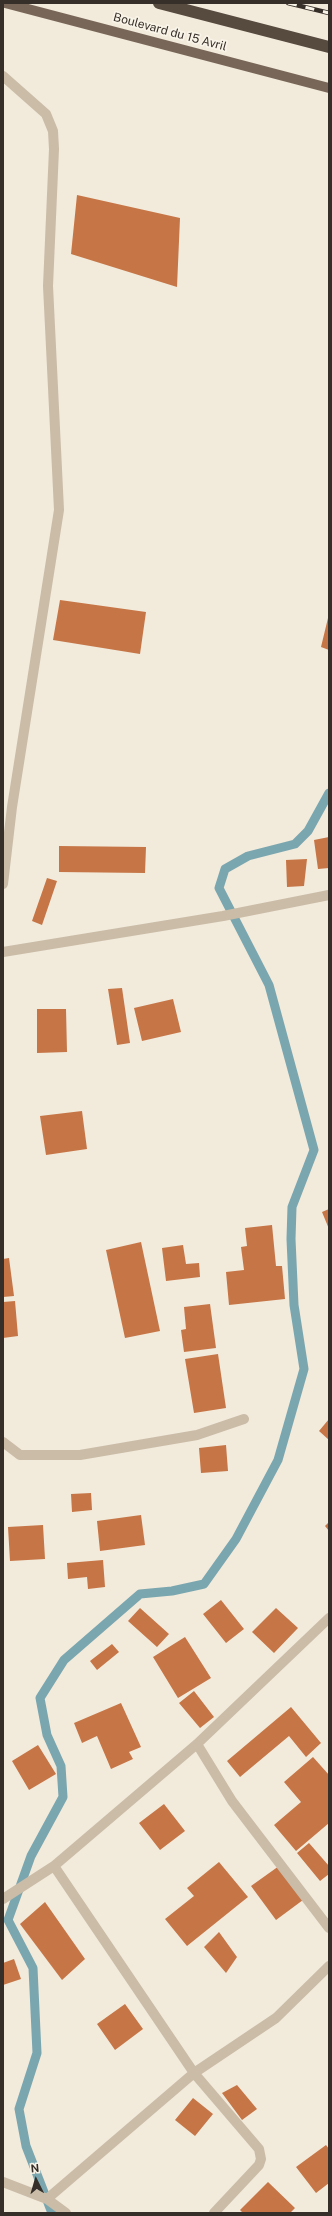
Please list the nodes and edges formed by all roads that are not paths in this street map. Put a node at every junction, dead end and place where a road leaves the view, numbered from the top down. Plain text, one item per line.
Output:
1 (5, 3) edge
2 (159, 3) edge
3 (329, 47) edge
4 (3, 76) edge
5 (329, 88) edge
6 (3, 884) edge
7 (329, 895) edge
8 (3, 952) edge
9 (244, 1419) dead end
10 (3, 1442) edge
11 (329, 1618) edge
12 (197, 1744) junction
13 (54, 1866) junction
14 (3, 1898) edge
15 (329, 1928) edge
16 (329, 1966) edge
17 (194, 2073) junction
18 (3, 2182) edge
19 (47, 2199) junction
20 (66, 2213) edge
21 (214, 2213) edge

1 - 5 main road, Boulevard du 15 Avril
2 - 3 highway, Boulevard du 15 Avril
4 - 6 street
7 - 8 street
9 - 10 street
11 - 12 street
12 - 13 street
12 - 15 street
13 - 14 street
13 - 17 street
16 - 17 street
17 - 19 street
17 - 21 street
18 - 19 street
19 - 20 street

